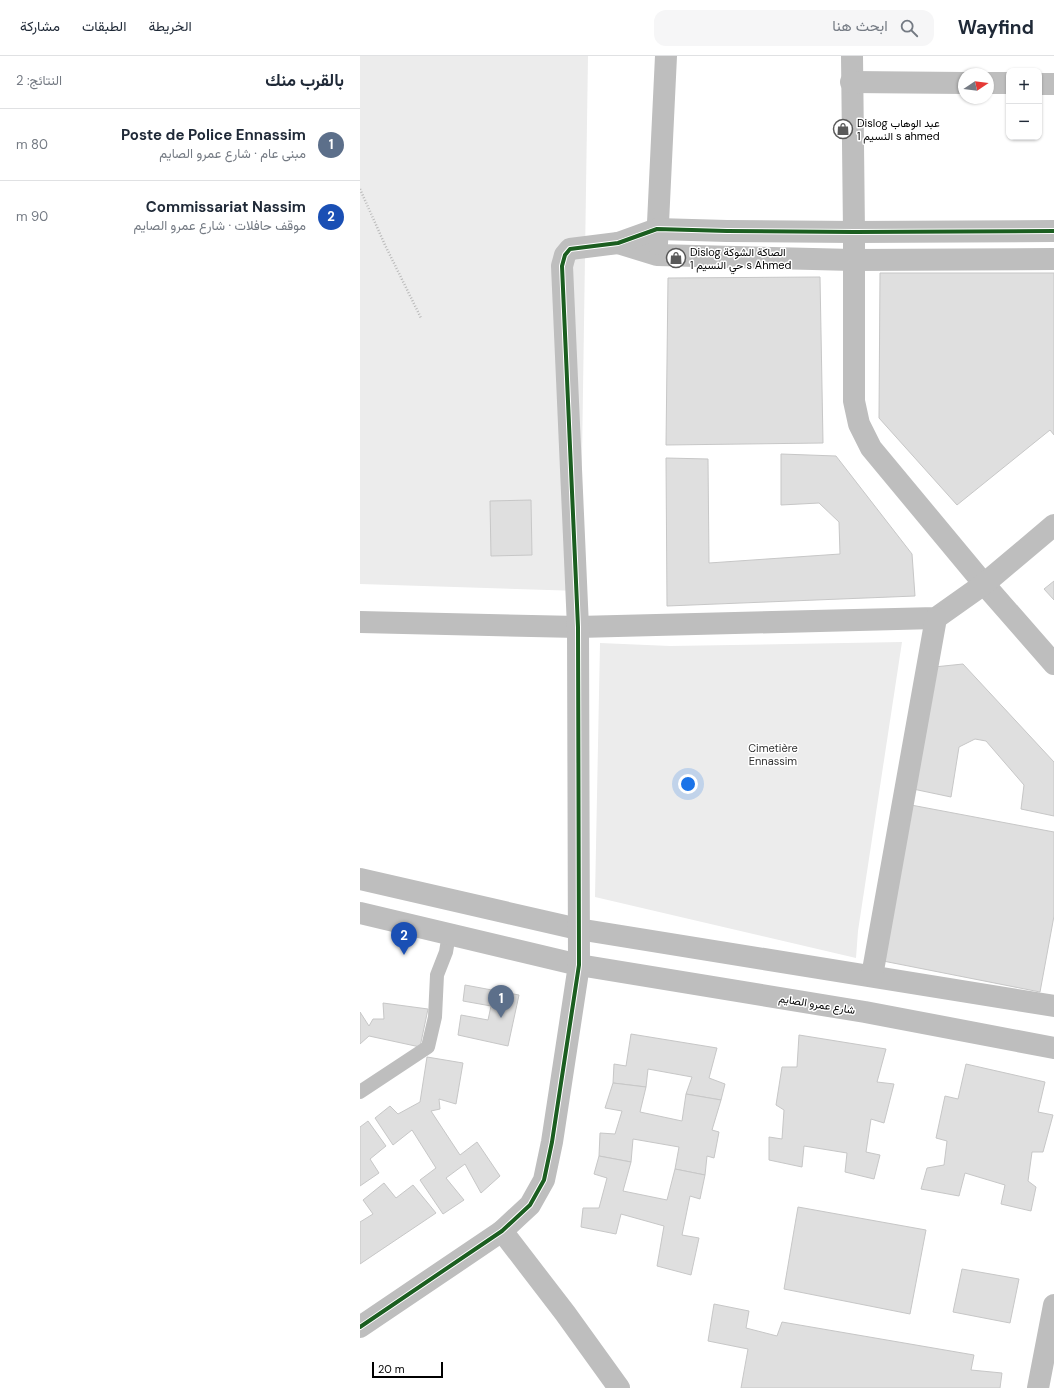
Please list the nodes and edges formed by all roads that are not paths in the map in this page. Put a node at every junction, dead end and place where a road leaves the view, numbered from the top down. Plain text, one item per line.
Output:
1 (666, 56) edge
2 (852, 56) edge
3 (851, 82) junction
4 (958, 83) edge
5 (994, 83) edge
6 (1006, 83) edge
7 (1042, 84) edge
8 (1054, 84) edge
9 (657, 228) junction
10 (1054, 231) edge
11 (854, 232) junction
12 (618, 243) junction
13 (657, 255) junction
14 (1054, 259) edge
15 (853, 260) junction
16 (1054, 526) edge
17 (984, 584) junction
18 (936, 618) junction
19 (360, 622) edge
20 (578, 627) junction
21 (1054, 664) edge
22 (360, 879) edge
23 (360, 913) edge
24 (578, 929) junction
25 (449, 934) junction
26 (579, 965) junction
27 (872, 976) junction
28 (1054, 1006) edge
29 (1054, 1048) edge
30 (360, 1092) edge
31 (502, 1231) junction
32 (1054, 1305) edge
33 (360, 1327) edge
34 (619, 1388) edge
35 (1038, 1388) edge

1 - 9 street
2 - 3 street
3 - 4 street
3 - 11 street
5 - 6 street
7 - 8 street
9 - 11 street
9 - 12 street
9 - 13 street
10 - 11 street
11 - 15 street
12 - 13 street
12 - 20 street
13 - 15 street
14 - 15 street
15 - 17 street
16 - 17 street
17 - 18 street
17 - 21 street
18 - 20 street
18 - 27 street
19 - 20 street
20 - 24 street
22 - 24 street
23 - 25 street, شارع عمرو الصايم
24 - 26 street
24 - 27 street
25 - 26 street, شارع عمرو الصايم
25 - 30 lane
26 - 29 street, شارع عمرو الصايم
26 - 31 street
27 - 28 street
31 - 33 street
31 - 34 street
32 - 35 street

